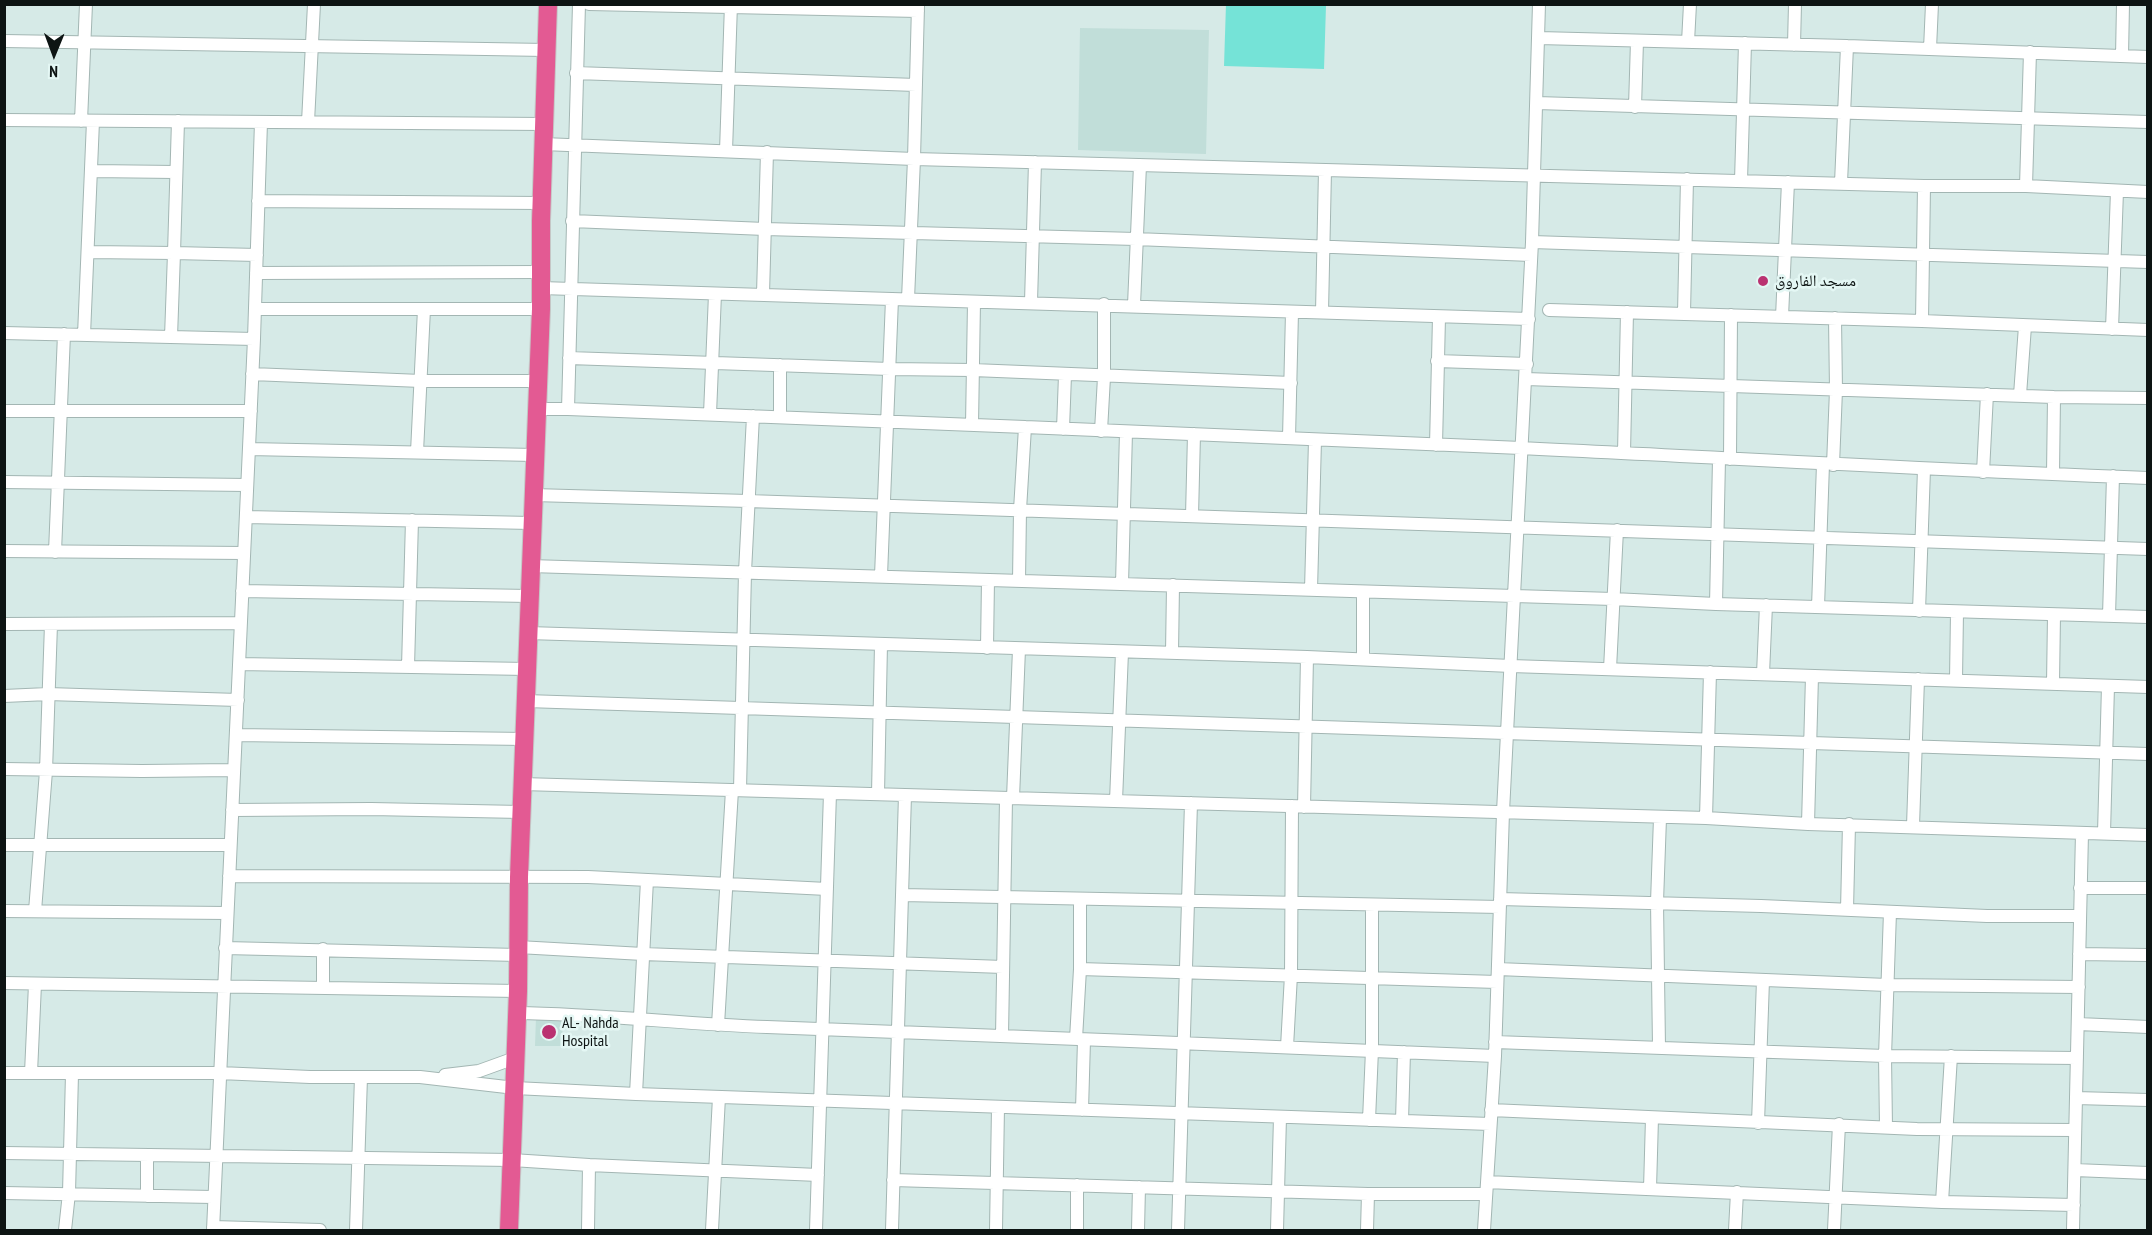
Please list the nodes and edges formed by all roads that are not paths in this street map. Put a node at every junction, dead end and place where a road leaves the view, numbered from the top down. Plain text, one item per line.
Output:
1 (86, 4) edge
2 (314, 4) edge
3 (548, 4) edge
4 (579, 4) edge
5 (589, 4) edge
6 (1539, 4) edge
7 (1690, 4) edge
8 (1795, 4) edge
9 (1932, 4) edge
10 (2123, 4) edge
11 (731, 6) edge
12 (918, 8) edge
13 (1539, 38) junction
14 (4, 41) edge
15 (1637, 41) junction
16 (84, 42) junction
17 (1689, 42) junction
18 (1745, 43) junction
19 (312, 45) junction
20 (1794, 45) junction
21 (1847, 46) junction
22 (1930, 49) junction
23 (546, 50) junction
24 (2030, 52) junction
25 (2122, 56) junction
26 (2148, 57) edge
27 (576, 73) junction
28 (728, 79) junction
29 (916, 85) junction
30 (1537, 104) junction
31 (1635, 107) junction
32 (1743, 110) junction
33 (1844, 112) junction
34 (2029, 118) junction
35 (4, 120) edge
36 (87, 121) junction
37 (178, 121) junction
38 (261, 122) junction
39 (308, 122) junction
40 (2148, 122) edge
41 (544, 124) junction
42 (543, 144) junction
43 (574, 145) junction
44 (726, 151) junction
45 (767, 152) junction
46 (914, 159) junction
47 (1035, 162) junction
48 (1140, 165) junction
49 (1325, 170) junction
50 (92, 171) junction
51 (176, 172) junction
52 (1534, 176) junction
53 (1687, 179) junction
54 (1741, 180) junction
55 (1788, 182) junction
56 (1841, 183) junction
57 (1924, 186) junction
58 (2026, 186) junction
59 (2117, 191) junction
60 (2148, 192) edge
61 (258, 201) junction
62 (542, 202) junction
63 (572, 221) junction
64 (765, 229) junction
65 (910, 231) junction
66 (1032, 236) junction
67 (1136, 239) junction
68 (1323, 246) junction
69 (1686, 246) junction
70 (1532, 248) junction
71 (1785, 250) junction
72 (89, 252) junction
73 (174, 253) junction
74 (1923, 254) junction
75 (257, 255) junction
76 (2114, 261) junction
77 (2148, 262) edge
78 (256, 273) junction
79 (541, 280) junction
80 (570, 289) junction
81 (715, 294) junction
82 (764, 294) junction
83 (892, 299) junction
84 (908, 299) junction
85 (974, 302) junction
86 (1031, 302) junction
87 (1104, 304) junction
88 (1134, 305) junction
89 (255, 309) junction
90 (424, 309) junction
91 (541, 309) junction
92 (1549, 310) dead end
93 (1292, 312) junction
94 (1322, 312) junction
95 (1626, 312) junction
96 (1684, 313) junction
97 (1731, 315) junction
98 (1439, 316) junction
99 (1782, 316) junction
100 (1835, 318) junction
101 (1529, 319) junction
102 (1922, 321) junction
103 (2025, 326) junction
104 (2112, 329) junction
105 (2148, 330) edge
106 (4, 333) edge
107 (64, 334) junction
108 (84, 335) junction
109 (171, 337) junction
110 (254, 339) junction
111 (569, 358) junction
112 (1437, 361) junction
113 (712, 363) junction
114 (1527, 364) junction
115 (780, 365) junction
116 (890, 369) junction
117 (973, 370) junction
118 (252, 374) junction
119 (1065, 375) junction
120 (1104, 377) junction
121 (1526, 379) junction
122 (421, 381) junction
123 (538, 381) junction
124 (1626, 381) junction
125 (1291, 384) junction
126 (1730, 386) junction
127 (1836, 390) junction
128 (1988, 394) junction
129 (2020, 395) junction
130 (2054, 397) junction
131 (2148, 398) edge
132 (537, 409) junction
133 (568, 409) junction
134 (4, 411) edge
135 (251, 411) junction
136 (61, 412) junction
137 (710, 414) junction
138 (753, 416) junction
139 (780, 417) junction
140 (888, 422) junction
141 (972, 425) junction
142 (1025, 427) junction
143 (1063, 429) junction
144 (1101, 431) junction
145 (1126, 432) junction
146 (1194, 434) junction
147 (1289, 438) junction
148 (1315, 440) junction
149 (1436, 445) junction
150 (1521, 448) junction
151 (249, 449) junction
152 (417, 452) junction
153 (1624, 453) junction
154 (534, 455) junction
155 (1724, 459) junction
156 (1828, 464) junction
157 (1924, 469) junction
158 (1983, 472) junction
159 (2053, 474) junction
160 (2114, 476) junction
161 (2148, 478) edge
162 (4, 482) edge
163 (58, 482) junction
164 (247, 485) junction
165 (533, 495) junction
166 (748, 501) junction
167 (885, 505) junction
168 (1020, 510) junction
169 (1124, 514) junction
170 (1192, 516) junction
171 (246, 518) junction
172 (412, 520) junction
173 (1313, 520) junction
174 (531, 523) junction
175 (1517, 527) junction
176 (1617, 530) junction
177 (1716, 534) junction
178 (1821, 538) junction
179 (1922, 542) junction
180 (2112, 548) junction
181 (2148, 549) edge
182 (4, 551) edge
183 (55, 552) junction
184 (244, 554) junction
185 (530, 566) junction
186 (745, 572) junction
187 (881, 576) junction
188 (988, 580) junction
189 (1019, 580) junction
190 (1122, 584) junction
191 (1173, 585) junction
192 (1311, 590) junction
193 (242, 591) junction
194 (1363, 592) junction
195 (411, 594) junction
196 (529, 596) junction
197 (1514, 596) junction
198 (1613, 598) junction
199 (1716, 604) junction
200 (1766, 605) junction
201 (1818, 606) junction
202 (1919, 611) junction
203 (1957, 612) junction
204 (2055, 615) junction
205 (2109, 616) junction
206 (2148, 617) edge
207 (240, 623) junction
208 (4, 624) edge
209 (51, 624) junction
210 (528, 633) junction
211 (744, 639) junction
212 (881, 644) junction
213 (987, 648) junction
214 (1019, 649) junction
215 (1122, 652) junction
216 (1172, 653) junction
217 (1307, 657) junction
218 (1362, 659) junction
219 (238, 664) junction
220 (1511, 666) junction
221 (408, 667) junction
222 (527, 669) junction
223 (1610, 669) junction
224 (1710, 672) junction
225 (1763, 674) junction
226 (1812, 676) junction
227 (1918, 679) junction
228 (1956, 680) junction
229 (2053, 684) junction
230 (2108, 686) junction
231 (2148, 687) edge
232 (48, 694) junction
233 (4, 696) edge
234 (238, 700) junction
235 (526, 701) junction
236 (742, 707) junction
237 (880, 712) junction
238 (1016, 716) junction
239 (1119, 720) junction
240 (1305, 726) junction
241 (1508, 733) junction
242 (236, 735) junction
243 (525, 738) junction
244 (1709, 739) junction
245 (1810, 743) junction
246 (1917, 746) junction
247 (2105, 753) junction
248 (2148, 754) edge
249 (4, 769) edge
250 (234, 770) junction
251 (46, 771) junction
252 (522, 784) junction
253 (736, 790) junction
254 (830, 792) junction
255 (878, 794) junction
256 (905, 795) junction
257 (1009, 798) junction
258 (1116, 801) junction
259 (1191, 803) junction
260 (1298, 806) junction
261 (232, 810) junction
262 (521, 812) junction
263 (1503, 813) junction
264 (1660, 818) junction
265 (1706, 818) junction
266 (1808, 824) junction
267 (1849, 824) junction
268 (1912, 826) junction
269 (2082, 833) junction
270 (2104, 833) junction
271 (2148, 835) edge
272 (4, 845) edge
273 (230, 845) junction
274 (41, 846) junction
275 (229, 876) junction
276 (519, 877) junction
277 (647, 880) junction
278 (726, 885) junction
279 (2080, 888) junction
280 (2148, 888) edge
281 (827, 890) junction
282 (902, 895) junction
283 (1003, 897) junction
284 (1080, 899) junction
285 (1188, 902) junction
286 (1291, 902) junction
287 (1657, 902) junction
288 (1500, 903) junction
289 (1372, 905) junction
290 (1847, 910) junction
291 (4, 911) edge
292 (35, 911) junction
293 (1890, 912) junction
294 (227, 914) junction
295 (2080, 916) junction
296 (225, 948) junction
297 (323, 949) junction
298 (518, 951) junction
299 (643, 954) junction
300 (2079, 954) junction
301 (2148, 955) edge
302 (722, 956) junction
303 (824, 960) junction
304 (900, 963) junction
305 (1003, 967) junction
306 (1080, 969) junction
307 (1186, 972) junction
308 (1291, 975) junction
309 (1497, 975) junction
310 (1658, 975) junction
311 (1371, 977) junction
312 (1763, 980) junction
313 (4, 983) edge
314 (35, 984) junction
315 (1887, 985) junction
316 (224, 986) junction
317 (323, 987) junction
318 (2079, 987) junction
319 (518, 991) junction
320 (517, 1013) junction
321 (639, 1019) junction
322 (2078, 1024) junction
323 (718, 1025) junction
324 (2148, 1028) edge
325 (822, 1029) junction
326 (898, 1032) junction
327 (1002, 1036) junction
328 (1080, 1039) junction
329 (1183, 1042) junction
330 (1495, 1042) junction
331 (1287, 1047) junction
332 (1659, 1047) junction
333 (1372, 1050) junction
334 (1761, 1051) junction
335 (1404, 1052) junction
336 (1494, 1056) junction
337 (1885, 1056) junction
338 (1951, 1056) junction
339 (515, 1058) junction
340 (2077, 1058) junction
341 (4, 1073) edge
342 (31, 1073) junction
343 (220, 1073) junction
344 (72, 1074) junction
345 (361, 1077) junction
346 (420, 1077) junction
347 (515, 1088) junction
348 (636, 1094) junction
349 (719, 1097) junction
350 (2076, 1098) junction
351 (2148, 1100) edge
352 (820, 1101) junction
353 (896, 1103) junction
354 (998, 1107) junction
355 (1082, 1110) junction
356 (1491, 1110) junction
357 (1181, 1113) junction
358 (1280, 1117) junction
359 (1652, 1118) junction
360 (1370, 1120) junction
361 (1402, 1121) junction
362 (1758, 1123) junction
363 (1490, 1124) junction
364 (1839, 1124) junction
365 (1886, 1127) junction
366 (1946, 1130) junction
367 (2075, 1130) junction
368 (4, 1153) edge
369 (70, 1153) junction
370 (147, 1155) junction
371 (215, 1156) junction
372 (360, 1158) junction
373 (512, 1160) junction
374 (589, 1165) junction
375 (716, 1170) junction
376 (2074, 1170) junction
377 (2148, 1173) edge
378 (818, 1175) junction
379 (893, 1180) junction
380 (997, 1183) junction
381 (1077, 1185) junction
382 (1139, 1187) junction
383 (1179, 1188) junction
384 (1486, 1188) junction
385 (1650, 1188) junction
386 (1278, 1191) junction
387 (1737, 1192) junction
388 (4, 1193) edge
389 (69, 1193) junction
390 (1368, 1194) junction
391 (147, 1196) junction
392 (1835, 1196) junction
393 (213, 1197) junction
394 (1942, 1202) junction
395 (2074, 1205) junction
396 (213, 1229) edge
397 (65, 1230) edge
398 (320, 1230) edge
399 (356, 1230) edge
400 (509, 1230) edge
401 (588, 1230) edge
402 (712, 1230) edge
403 (816, 1230) edge
404 (892, 1230) edge
405 (996, 1230) edge
406 (1077, 1230) edge
407 (1138, 1230) edge
408 (1178, 1230) edge
409 (1277, 1230) edge
410 (1366, 1230) edge
411 (1484, 1230) edge
412 (1735, 1230) edge
413 (1834, 1230) edge
414 (2073, 1230) edge

1 - 16 street
2 - 19 street
3 - 23 highway
4 - 27 street
5 - 11 street
6 - 13 street
7 - 17 street
8 - 20 street
9 - 22 street
10 - 25 street
11 - 12 street
11 - 28 street
12 - 29 street
13 - 15 street
13 - 30 street
14 - 16 street
15 - 17 street
15 - 31 street
16 - 19 street
16 - 36 street
17 - 18 street
18 - 20 street
18 - 32 street
19 - 23 street
19 - 39 street
20 - 21 street
21 - 22 street
21 - 33 street
22 - 24 street
23 - 41 highway
24 - 25 street
24 - 34 street
25 - 26 street
27 - 28 street
27 - 43 street
28 - 29 street
28 - 44 street
29 - 46 street
30 - 31 street
30 - 52 street
31 - 32 street
32 - 33 street
32 - 54 street
33 - 34 street
33 - 56 street
34 - 40 street
34 - 58 street
35 - 36 street
36 - 37 street
36 - 50 street
37 - 38 street
37 - 51 street
38 - 39 street
38 - 61 street
39 - 41 street
41 - 42 highway
42 - 43 street
42 - 62 highway
43 - 44 street
43 - 63 street
44 - 45 street
45 - 46 street
45 - 64 street
46 - 47 street
46 - 65 street
47 - 48 street
47 - 66 street
48 - 49 street
48 - 67 street
49 - 52 street
49 - 68 street
50 - 51 street
50 - 72 street
51 - 73 street
52 - 53 street
52 - 70 street
53 - 54 street
53 - 69 street
54 - 55 street
55 - 56 street
55 - 71 street
56 - 57 street
57 - 58 street
57 - 74 street
58 - 59 street
59 - 60 street
59 - 76 street
61 - 62 street
61 - 75 street
62 - 79 highway
63 - 64 street
63 - 80 street
64 - 65 street
64 - 82 street
65 - 66 street
65 - 84 street
66 - 67 street
66 - 86 street
67 - 68 street
67 - 88 street
68 - 70 street
68 - 94 street
69 - 70 street
69 - 71 street
69 - 96 street
70 - 101 street
71 - 74 street
71 - 99 street
72 - 73 street
72 - 108 street
73 - 75 street
73 - 109 street
74 - 76 street
74 - 102 street
75 - 78 street
76 - 77 street
76 - 104 street
78 - 79 street
78 - 89 street
79 - 80 street
79 - 91 highway
80 - 81 street
80 - 111 street
81 - 82 street
81 - 113 street
82 - 83 street
83 - 84 street
83 - 116 street
84 - 85 street
85 - 86 street
85 - 117 street
86 - 87 street
87 - 88 street
87 - 120 street
88 - 93 street
89 - 90 street
89 - 110 street
90 - 91 street
90 - 122 street
91 - 123 highway
92 - 95 street
93 - 94 street
93 - 125 street
94 - 98 street
95 - 96 street
95 - 124 street
96 - 97 street
97 - 99 street
97 - 126 street
98 - 101 street
98 - 112 street
99 - 100 street
100 - 102 street
100 - 127 street
101 - 114 street
102 - 103 street
103 - 104 street
103 - 129 street
104 - 105 street
106 - 107 street
107 - 108 street
107 - 136 street
108 - 109 street
109 - 110 street
110 - 118 street
111 - 113 street
111 - 133 street
112 - 114 street
112 - 149 street
113 - 115 street
113 - 137 street
114 - 121 street
115 - 116 street
115 - 139 street
116 - 117 street
116 - 140 street
117 - 119 street
117 - 141 street
118 - 122 street
118 - 135 street
119 - 120 street
119 - 143 street
120 - 125 street
120 - 144 street
121 - 124 street
121 - 150 street
122 - 123 street
122 - 152 street
123 - 132 highway
124 - 126 street
124 - 153 street
125 - 147 street
126 - 127 street
126 - 155 street
127 - 128 street
127 - 156 street
128 - 129 street
128 - 158 street
129 - 130 street
130 - 131 street
130 - 159 street
132 - 133 street
132 - 154 highway
133 - 137 street
134 - 136 street
135 - 136 street
135 - 151 street
136 - 163 street
137 - 138 street
138 - 139 street
138 - 166 street
139 - 140 street
140 - 141 street
140 - 167 street
141 - 142 street
142 - 143 street
142 - 168 street
143 - 144 street
144 - 145 street
145 - 146 street
145 - 169 street
146 - 147 street
146 - 170 street
147 - 148 street
148 - 149 street
148 - 173 street
149 - 150 street
150 - 153 street
150 - 175 street
151 - 152 street
151 - 164 street
152 - 154 street
153 - 155 street
154 - 165 highway
155 - 156 street
155 - 177 street
156 - 157 street
156 - 178 street
157 - 158 street
157 - 179 street
158 - 159 street
159 - 160 street
160 - 161 street
160 - 180 street
162 - 163 street
163 - 164 street
163 - 183 street
164 - 171 street
165 - 166 street
165 - 174 highway
166 - 167 street
166 - 186 street
167 - 168 street
167 - 187 street
168 - 169 street
168 - 189 street
169 - 170 street
169 - 190 street
170 - 173 street
171 - 172 street
171 - 184 street
172 - 174 street
172 - 195 street
173 - 175 street
173 - 192 street
174 - 185 highway
175 - 176 street
175 - 197 street
176 - 177 street
176 - 198 street
177 - 178 street
177 - 199 street
178 - 179 street
178 - 201 street
179 - 180 street
179 - 202 street
180 - 181 street
180 - 205 street
182 - 183 street
183 - 184 street
184 - 193 street
185 - 186 street
185 - 196 highway
186 - 187 street
186 - 211 street
187 - 188 street
188 - 189 street
188 - 213 street
189 - 190 street
190 - 191 street
191 - 192 street
191 - 216 street
192 - 194 street
193 - 195 street
193 - 207 street
194 - 197 street
194 - 218 street
195 - 196 street
195 - 221 street
196 - 210 highway
197 - 198 street
197 - 220 street
198 - 199 street
198 - 223 street
199 - 200 street
200 - 201 street
200 - 225 street
201 - 202 street
202 - 203 street
203 - 204 street
203 - 228 street
204 - 205 street
204 - 229 street
205 - 206 street
207 - 209 street
207 - 219 street
208 - 209 street
209 - 232 street
210 - 211 street
210 - 222 highway
211 - 212 street
211 - 236 street
212 - 213 street
212 - 237 street
213 - 214 street
214 - 215 street
214 - 238 street
215 - 216 street
215 - 239 street
216 - 217 street
217 - 218 street
217 - 240 street
218 - 220 street
219 - 221 street
219 - 234 street
220 - 223 street
220 - 241 street
221 - 222 street
222 - 235 highway
223 - 224 street
224 - 225 street
224 - 244 street
225 - 226 street
226 - 227 street
226 - 245 street
227 - 228 street
227 - 246 street
228 - 229 street
229 - 230 street
230 - 231 street
230 - 247 street
232 - 233 street
232 - 234 street
232 - 251 street
234 - 242 street
235 - 236 street
235 - 243 highway
236 - 237 street
236 - 253 street
237 - 238 street
237 - 255 street
238 - 239 street
238 - 257 street
239 - 240 street
239 - 258 street
240 - 241 street
240 - 260 street
241 - 244 street
241 - 263 street
242 - 243 street
242 - 250 street
243 - 252 highway
244 - 245 street
244 - 265 street
245 - 246 street
245 - 266 street
246 - 247 street
246 - 268 street
247 - 248 street
247 - 270 street
249 - 251 street
250 - 251 street
250 - 261 street
251 - 274 street
252 - 253 street
252 - 262 highway
253 - 254 street
253 - 278 street
254 - 255 street
254 - 281 street
255 - 256 street
256 - 257 street
256 - 282 street
257 - 258 street
257 - 283 street
258 - 259 street
259 - 260 street
259 - 285 street
260 - 263 street
260 - 286 street
261 - 262 street
261 - 273 street
262 - 276 highway
263 - 264 street
263 - 288 street
264 - 265 street
264 - 287 street
265 - 266 street
266 - 267 street
267 - 268 street
267 - 290 street
268 - 269 street
269 - 270 street
269 - 279 street
270 - 271 street
272 - 274 street
273 - 274 street
273 - 275 street
274 - 292 street
275 - 276 street
275 - 294 street
276 - 277 street
276 - 298 highway
277 - 278 street
277 - 299 street
278 - 281 street
278 - 302 street
279 - 280 street
279 - 295 street
281 - 303 street
282 - 283 street
282 - 304 street
283 - 284 street
283 - 305 street
284 - 285 street
284 - 306 street
285 - 286 street
285 - 307 street
286 - 289 street
286 - 308 street
287 - 288 street
287 - 290 street
287 - 310 street
288 - 289 street
288 - 309 street
289 - 311 street
290 - 293 street
291 - 292 street
292 - 294 street
293 - 295 street
293 - 315 street
294 - 296 street
295 - 300 street
296 - 297 street
296 - 316 street
297 - 298 street
297 - 317 street
298 - 299 street
298 - 319 highway
299 - 302 street
299 - 321 street
300 - 301 street
300 - 318 street
302 - 303 street
302 - 323 street
303 - 304 street
303 - 325 street
304 - 305 street
304 - 326 street
305 - 327 street
306 - 307 street
306 - 328 street
307 - 308 street
307 - 329 street
308 - 311 street
308 - 331 street
309 - 310 street
309 - 311 street
309 - 330 street
310 - 312 street
310 - 332 street
311 - 333 street
312 - 315 street
312 - 334 street
313 - 314 street
314 - 316 street
314 - 342 street
315 - 318 street
315 - 337 street
316 - 317 street
316 - 343 street
317 - 319 street
318 - 322 street
319 - 320 highway
320 - 321 street
320 - 339 highway
321 - 323 street
321 - 348 street
322 - 324 street
322 - 340 street
323 - 325 street
325 - 326 street
325 - 352 street
326 - 327 street
326 - 353 street
327 - 328 street
328 - 329 street
328 - 355 street
329 - 331 street
329 - 357 street
330 - 332 street
330 - 336 street
331 - 333 street
332 - 334 street
333 - 335 street
333 - 360 street
334 - 337 street
334 - 362 street
335 - 336 street
335 - 361 street
336 - 356 street
337 - 338 street
337 - 365 street
338 - 340 street
338 - 366 street
339 - 346 street
339 - 347 highway
340 - 350 street
341 - 342 street
342 - 344 street
343 - 344 street
343 - 345 street
343 - 371 street
344 - 369 street
345 - 346 street
345 - 372 street
346 - 347 street
347 - 348 street
347 - 373 highway
348 - 349 street
349 - 352 street
349 - 375 street
350 - 351 street
350 - 367 street
352 - 353 street
352 - 378 street
353 - 354 street
353 - 379 street
354 - 355 street
354 - 380 street
355 - 357 street
356 - 359 street
356 - 363 street
357 - 358 street
357 - 383 street
358 - 360 street
358 - 386 street
359 - 362 street
359 - 385 street
360 - 361 street
361 - 363 street
362 - 364 street
363 - 384 street
364 - 365 street
364 - 392 street
365 - 366 street
366 - 367 street
366 - 394 street
367 - 376 street
368 - 369 street
369 - 370 street
369 - 389 street
370 - 371 street
370 - 391 street
371 - 372 street
371 - 393 street
372 - 373 street
372 - 399 street
373 - 374 street
373 - 400 highway
374 - 375 street
374 - 401 street
375 - 378 street
375 - 402 street
376 - 377 street
376 - 395 street
378 - 403 street
379 - 380 street
379 - 404 street
380 - 381 street
380 - 405 street
381 - 382 street
381 - 406 street
382 - 383 street
382 - 407 street
383 - 386 street
383 - 408 street
384 - 385 street
384 - 390 street
384 - 411 street
385 - 387 street
386 - 390 street
386 - 409 street
387 - 392 street
387 - 412 street
388 - 389 street
389 - 391 street
389 - 397 street
390 - 410 street
391 - 393 street
392 - 394 street
392 - 413 street
393 - 396 street
394 - 395 street
395 - 414 street
396 - 398 street

